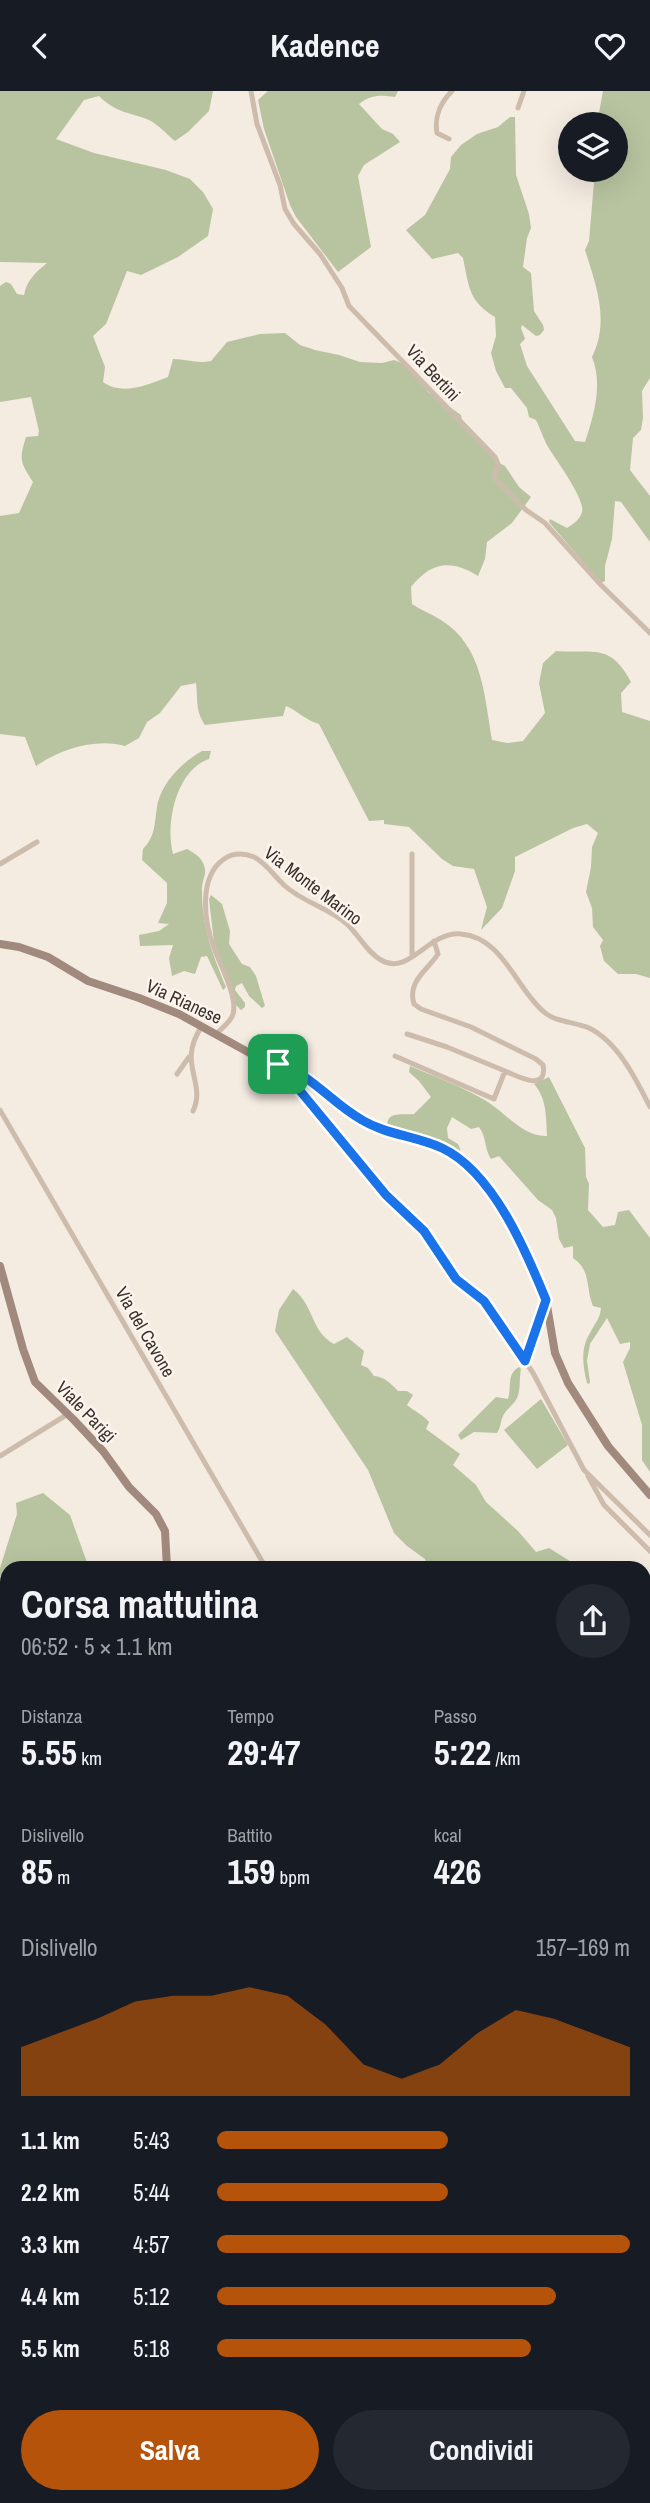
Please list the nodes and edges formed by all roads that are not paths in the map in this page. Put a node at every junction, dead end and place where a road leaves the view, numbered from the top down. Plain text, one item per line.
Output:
1 (251, 91) edge
2 (452, 91) edge
3 (524, 91) edge
4 (518, 109) dead end
5 (449, 139) dead end
6 (650, 633) edge
7 (37, 842) dead end
8 (412, 854) dead end
9 (0, 864) edge
10 (434, 941) junction
11 (0, 944) edge
12 (412, 957) junction
13 (202, 1026) junction
14 (216, 1034) junction
15 (407, 1034) dead end
16 (190, 1056) junction
17 (396, 1056) dead end
18 (278, 1064) junction
19 (505, 1071) junction
20 (177, 1075) dead end
21 (650, 1107) edge
22 (0, 1110) edge
23 (193, 1111) dead end
24 (0, 1266) edge
25 (546, 1300) junction
26 (525, 1361) junction
27 (68, 1414) junction
28 (0, 1456) edge
29 (584, 1470) junction
30 (650, 1495) edge
31 (650, 1535) edge
32 (650, 1551) edge
33 (167, 1561) edge
34 (262, 1561) edge

1 - 6 street, Via Bertini
2 - 5 street
3 - 4 street
7 - 9 street
8 - 12 street
10 - 12 street
10 - 19 street
10 - 21 street
11 - 13 main road, Via Rianese
12 - 14 street, Via Monte Marino
13 - 14 main road, Via Rianese
13 - 16 street
14 - 18 main road, Via Rianese
15 - 19 street
16 - 20 street
16 - 23 street
17 - 19 street
18 - 25 main road, Via Rianese
18 - 26 street
22 - 34 street, Via del Cavone
24 - 27 main road, Viale Parigi
25 - 26 main road
25 - 30 main road, Via Rianese
26 - 29 street
27 - 28 street
27 - 33 main road, Viale Parigi
29 - 31 street
29 - 32 street

